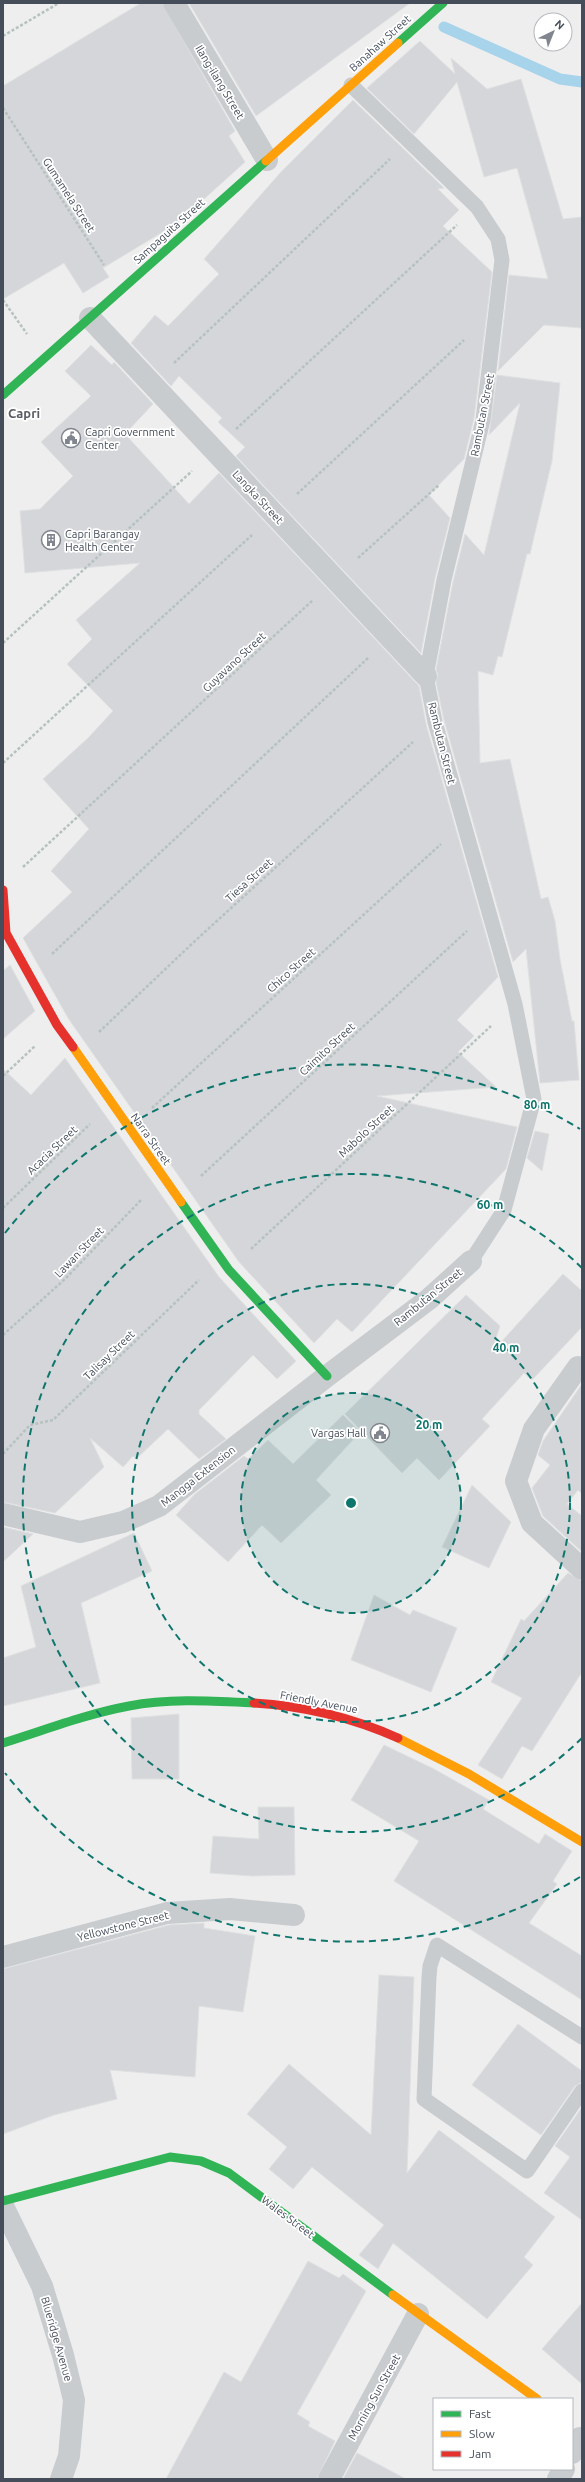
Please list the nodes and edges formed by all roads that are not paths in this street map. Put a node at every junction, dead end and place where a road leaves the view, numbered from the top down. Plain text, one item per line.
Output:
1 (174, 3) edge
2 (443, 3) edge
3 (351, 85) junction
4 (267, 160) junction
5 (90, 318) junction
6 (3, 395) edge
7 (426, 676) junction
8 (3, 890) edge
9 (471, 1261) joint
10 (578, 1367) dead end
11 (327, 1376) junction
12 (3, 1514) edge
13 (582, 1569) edge
14 (3, 1743) edge
15 (582, 1842) edge
16 (294, 1915) dead end
17 (3, 1957) edge
18 (582, 2037) edge
19 (582, 2091) edge
20 (3, 2201) edge
21 (3, 2206) edge
22 (418, 2314) junction
23 (536, 2398) edge
24 (563, 2470) edge
25 (61, 2479) edge
26 (329, 2479) edge
27 (558, 2479) edge

1 - 4 street, Ilang-ilang Street
2 - 3 street, Banahaw Street
3 - 4 street, Sampaguita Street
3 - 7 lane, Rambutan Street
4 - 5 street, Sampaguita Street
5 - 6 street, Sampaguita Street
5 - 7 street, Langka Street
7 - 9 lane, Rambutan Street
8 - 11 street, Narra Street
9 - 11 street, Rambutan Street
10 - 13 street
11 - 12 street, Mangga Extension
14 - 15 street, Friendly Avenue
16 - 17 street, Yellowstone Street
18 - 19 lane
20 - 22 street, Wales Street
21 - 25 street, Blueridge Avenue
22 - 23 street, Wales Street
22 - 26 street, Morning Sun Street
24 - 27 street

